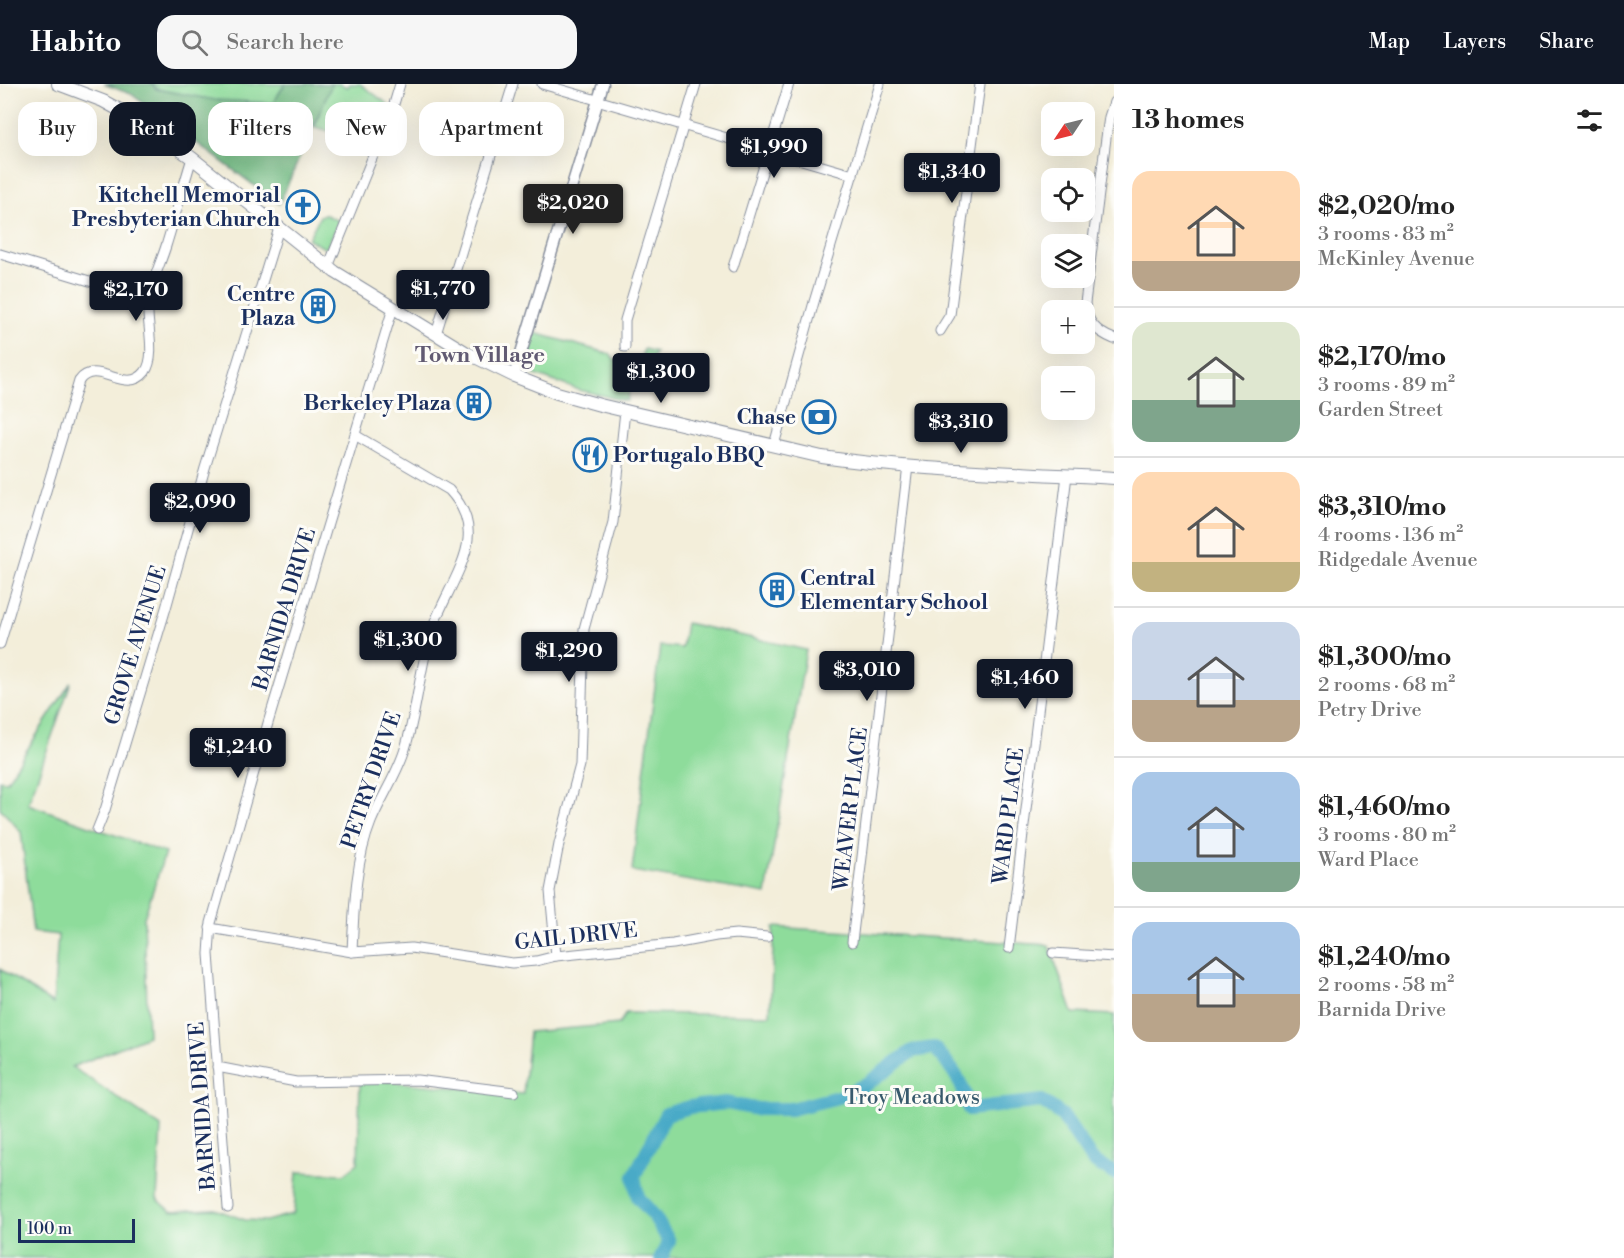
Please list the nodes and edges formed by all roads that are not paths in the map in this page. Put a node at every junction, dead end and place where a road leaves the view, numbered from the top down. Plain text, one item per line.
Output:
1 (58, 84) edge
2 (400, 84) edge
3 (513, 84) edge
4 (542, 84) edge
5 (603, 84) edge
6 (696, 84) edge
7 (789, 84) edge
8 (880, 84) edge
9 (980, 84) edge
10 (598, 99) junction
11 (1114, 102) edge
12 (685, 124) junction
13 (769, 151) junction
14 (192, 158) junction
15 (853, 175) junction
16 (279, 228) junction
17 (0, 254) edge
18 (328, 267) junction
19 (734, 267) dead end
20 (149, 299) junction
21 (393, 308) junction
22 (940, 331) dead end
23 (436, 334) junction
24 (1114, 339) edge
25 (626, 347) dead end
26 (514, 376) junction
27 (626, 411) junction
28 (355, 435) junction
29 (774, 445) junction
30 (908, 466) junction
31 (1066, 475) junction
32 (1114, 478) edge
33 (0, 644) edge
34 (97, 830) dead end
35 (210, 928) junction
36 (767, 936) dead end
37 (852, 942) dead end
38 (1009, 948) dead end
39 (352, 952) junction
40 (1053, 953) dead end
41 (556, 956) junction
42 (1114, 957) edge
43 (217, 1067) junction
44 (514, 1092) dead end
45 (228, 1208) dead end

1 - 14 main road
2 - 18 street
3 - 23 street
4 - 10 street
5 - 10 street
6 - 12 street
7 - 13 street
8 - 15 street
9 - 22 street
10 - 12 street
10 - 26 street
11 - 24 street
12 - 13 street
12 - 25 street
13 - 15 street
13 - 19 street
14 - 16 main road
14 - 20 street
15 - 29 street
16 - 18 main road
16 - 34 street, GROVE AVENUE
17 - 20 street
18 - 21 main road
20 - 33 street
21 - 23 main road
21 - 28 street, BARNIDA DRIVE
23 - 26 main road
26 - 27 main road
27 - 29 main road
27 - 41 street
28 - 35 street, BARNIDA DRIVE
28 - 39 street, PETRY DRIVE
29 - 30 main road
30 - 31 main road
30 - 37 street, WEAVER PLACE
31 - 32 main road
31 - 38 street, WARD PLACE
35 - 39 street, GAIL DRIVE
35 - 43 street, BARNIDA DRIVE
36 - 41 street, GAIL DRIVE
39 - 41 street, GAIL DRIVE
40 - 42 street
43 - 44 street
43 - 45 street, BARNIDA DRIVE

